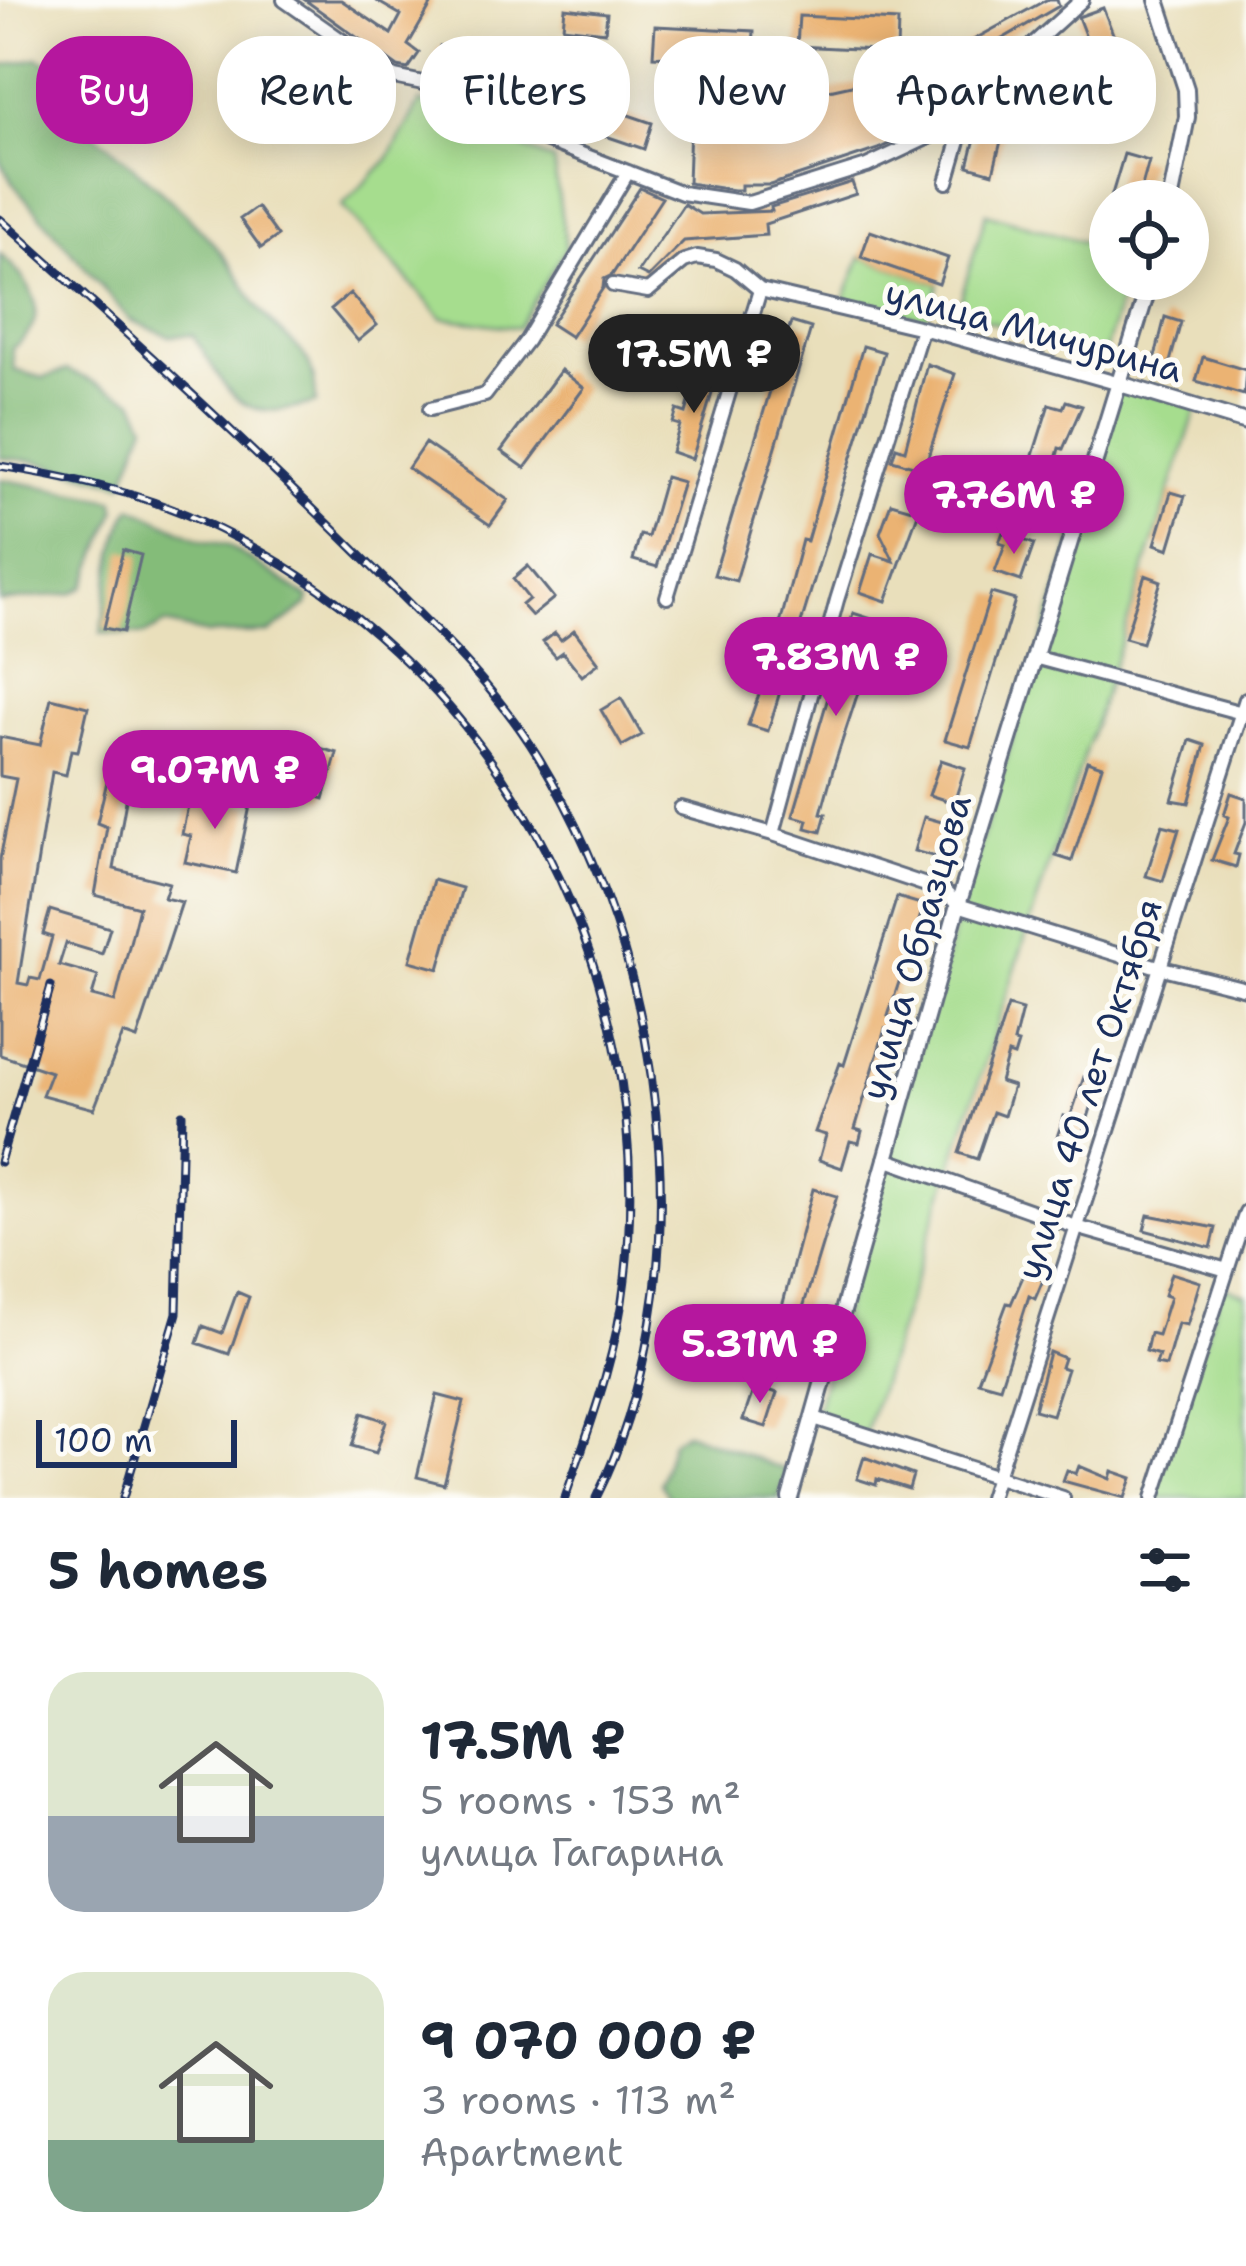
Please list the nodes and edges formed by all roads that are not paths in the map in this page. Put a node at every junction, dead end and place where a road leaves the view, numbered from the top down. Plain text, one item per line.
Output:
1 (284, 0) edge
2 (1082, 0) edge
3 (1157, 0) edge
4 (1043, 36) edge
5 (915, 144) edge
6 (958, 144) edge
7 (628, 172) junction
8 (1174, 180) edge
9 (947, 182) dead end
10 (614, 285) dead end
11 (760, 290) junction
12 (1145, 300) edge
13 (922, 328) junction
14 (1120, 384) junction
15 (430, 409) dead end
16 (1246, 422) edge
17 (667, 597) dead end
18 (1034, 657) junction
19 (1244, 708) edge
20 (681, 808) dead end
21 (773, 834) junction
22 (958, 905) junction
23 (1158, 967) junction
24 (1246, 989) edge
25 (885, 1159) junction
26 (1246, 1211) edge
27 (1076, 1227) junction
28 (1227, 1270) junction
29 (814, 1418) junction
30 (997, 1478) junction
31 (790, 1498) edge
32 (991, 1498) edge
33 (1064, 1498) edge
34 (1153, 1498) edge

1 - 7 street
2 - 4 street
3 - 8 street
5 - 7 street
6 - 9 street
7 - 15 street
10 - 11 street, улица Мичурина
11 - 13 street, улица Мичурина
11 - 17 street
12 - 14 street, улица Образцова
13 - 14 street, улица Мичурина
13 - 21 street
14 - 16 street, улица Мичурина
14 - 18 street, улица Образцова
18 - 19 street
18 - 22 street, улица Образцова
19 - 23 street, улица 40 лет Октября
20 - 21 street
21 - 22 street
22 - 23 street
22 - 25 street, улица Образцова
23 - 24 street
23 - 27 street, улица 40 лет Октября
25 - 27 street
25 - 29 street, улица Образцова
26 - 28 street
27 - 28 street
27 - 30 street, улица 40 лет Октября
28 - 34 street
29 - 30 street
29 - 31 street, улица Образцова
30 - 32 street, улица 40 лет Октября
30 - 33 street

